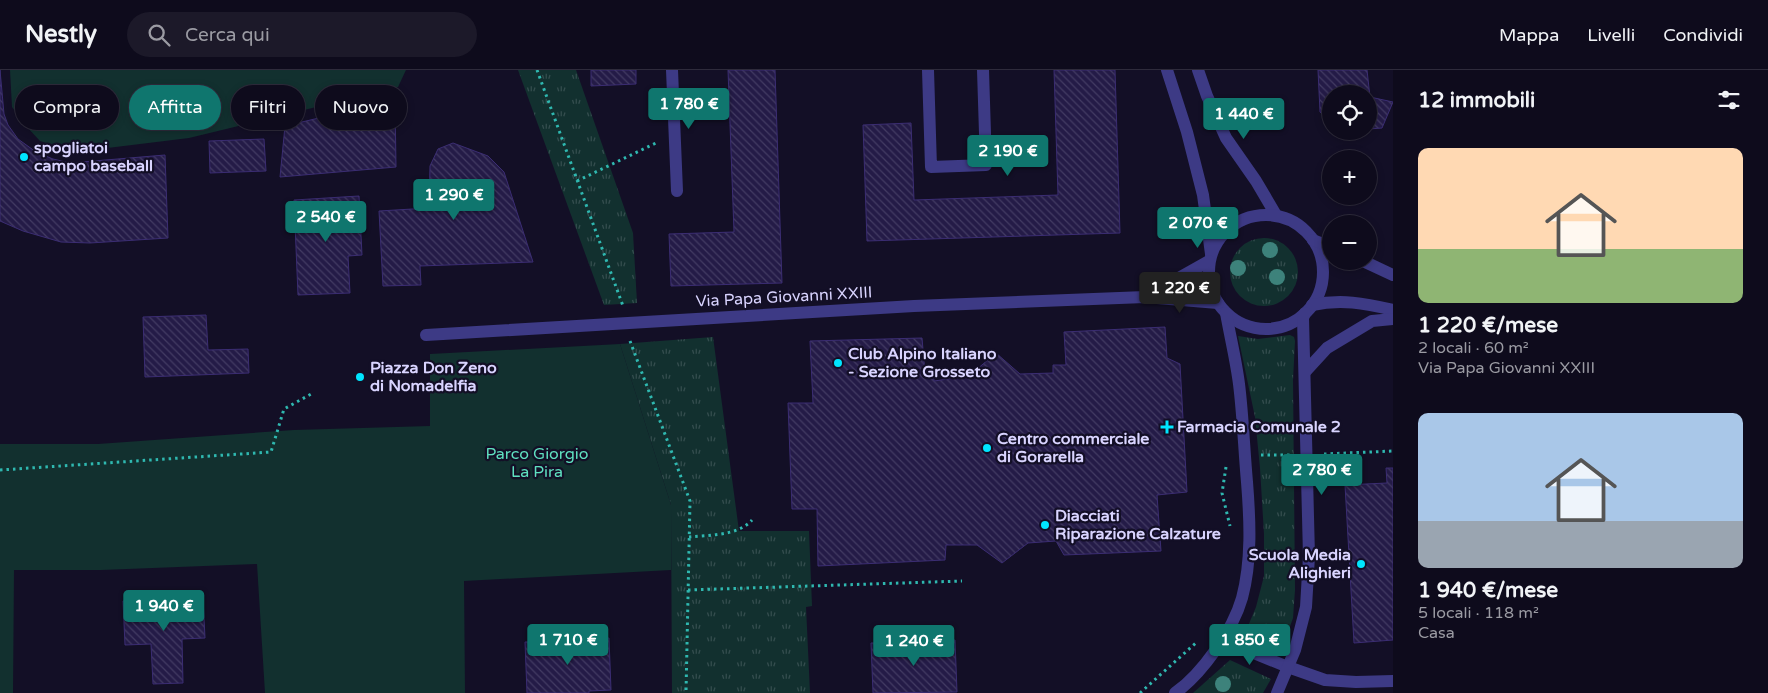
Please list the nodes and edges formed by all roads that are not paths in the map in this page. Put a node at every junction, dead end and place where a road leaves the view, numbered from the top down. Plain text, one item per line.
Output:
1 (672, 70) edge
2 (928, 70) edge
3 (983, 70) edge
4 (1167, 70) edge
5 (1198, 70) edge
6 (677, 191) dead end
7 (1276, 216) junction
8 (1313, 240) junction
9 (1322, 244) edge
10 (1210, 258) junction
11 (1377, 268) edge
12 (1393, 275) edge
13 (1145, 297) junction
14 (1222, 308) junction
15 (1308, 309) junction
16 (1393, 310) edge
17 (1393, 320) edge
18 (426, 335) dead end
19 (1305, 372) junction
20 (1222, 640) junction
21 (1288, 667) junction
22 (1393, 681) edge
23 (1175, 693) edge
24 (1277, 693) edge

1 - 6 street
2 - 3 street
4 - 10 street
5 - 7 street
7 - 8 street
7 - 10 street
8 - 9 street
8 - 15 street
10 - 13 street
10 - 14 street
11 - 12 street
13 - 14 street, Via Papa Giovanni XXIII
13 - 18 street, Via Papa Giovanni XXIII
14 - 15 street
14 - 20 street
15 - 16 street
15 - 19 street
17 - 19 street
19 - 21 street
20 - 21 street
20 - 23 street
21 - 22 street
21 - 24 street

